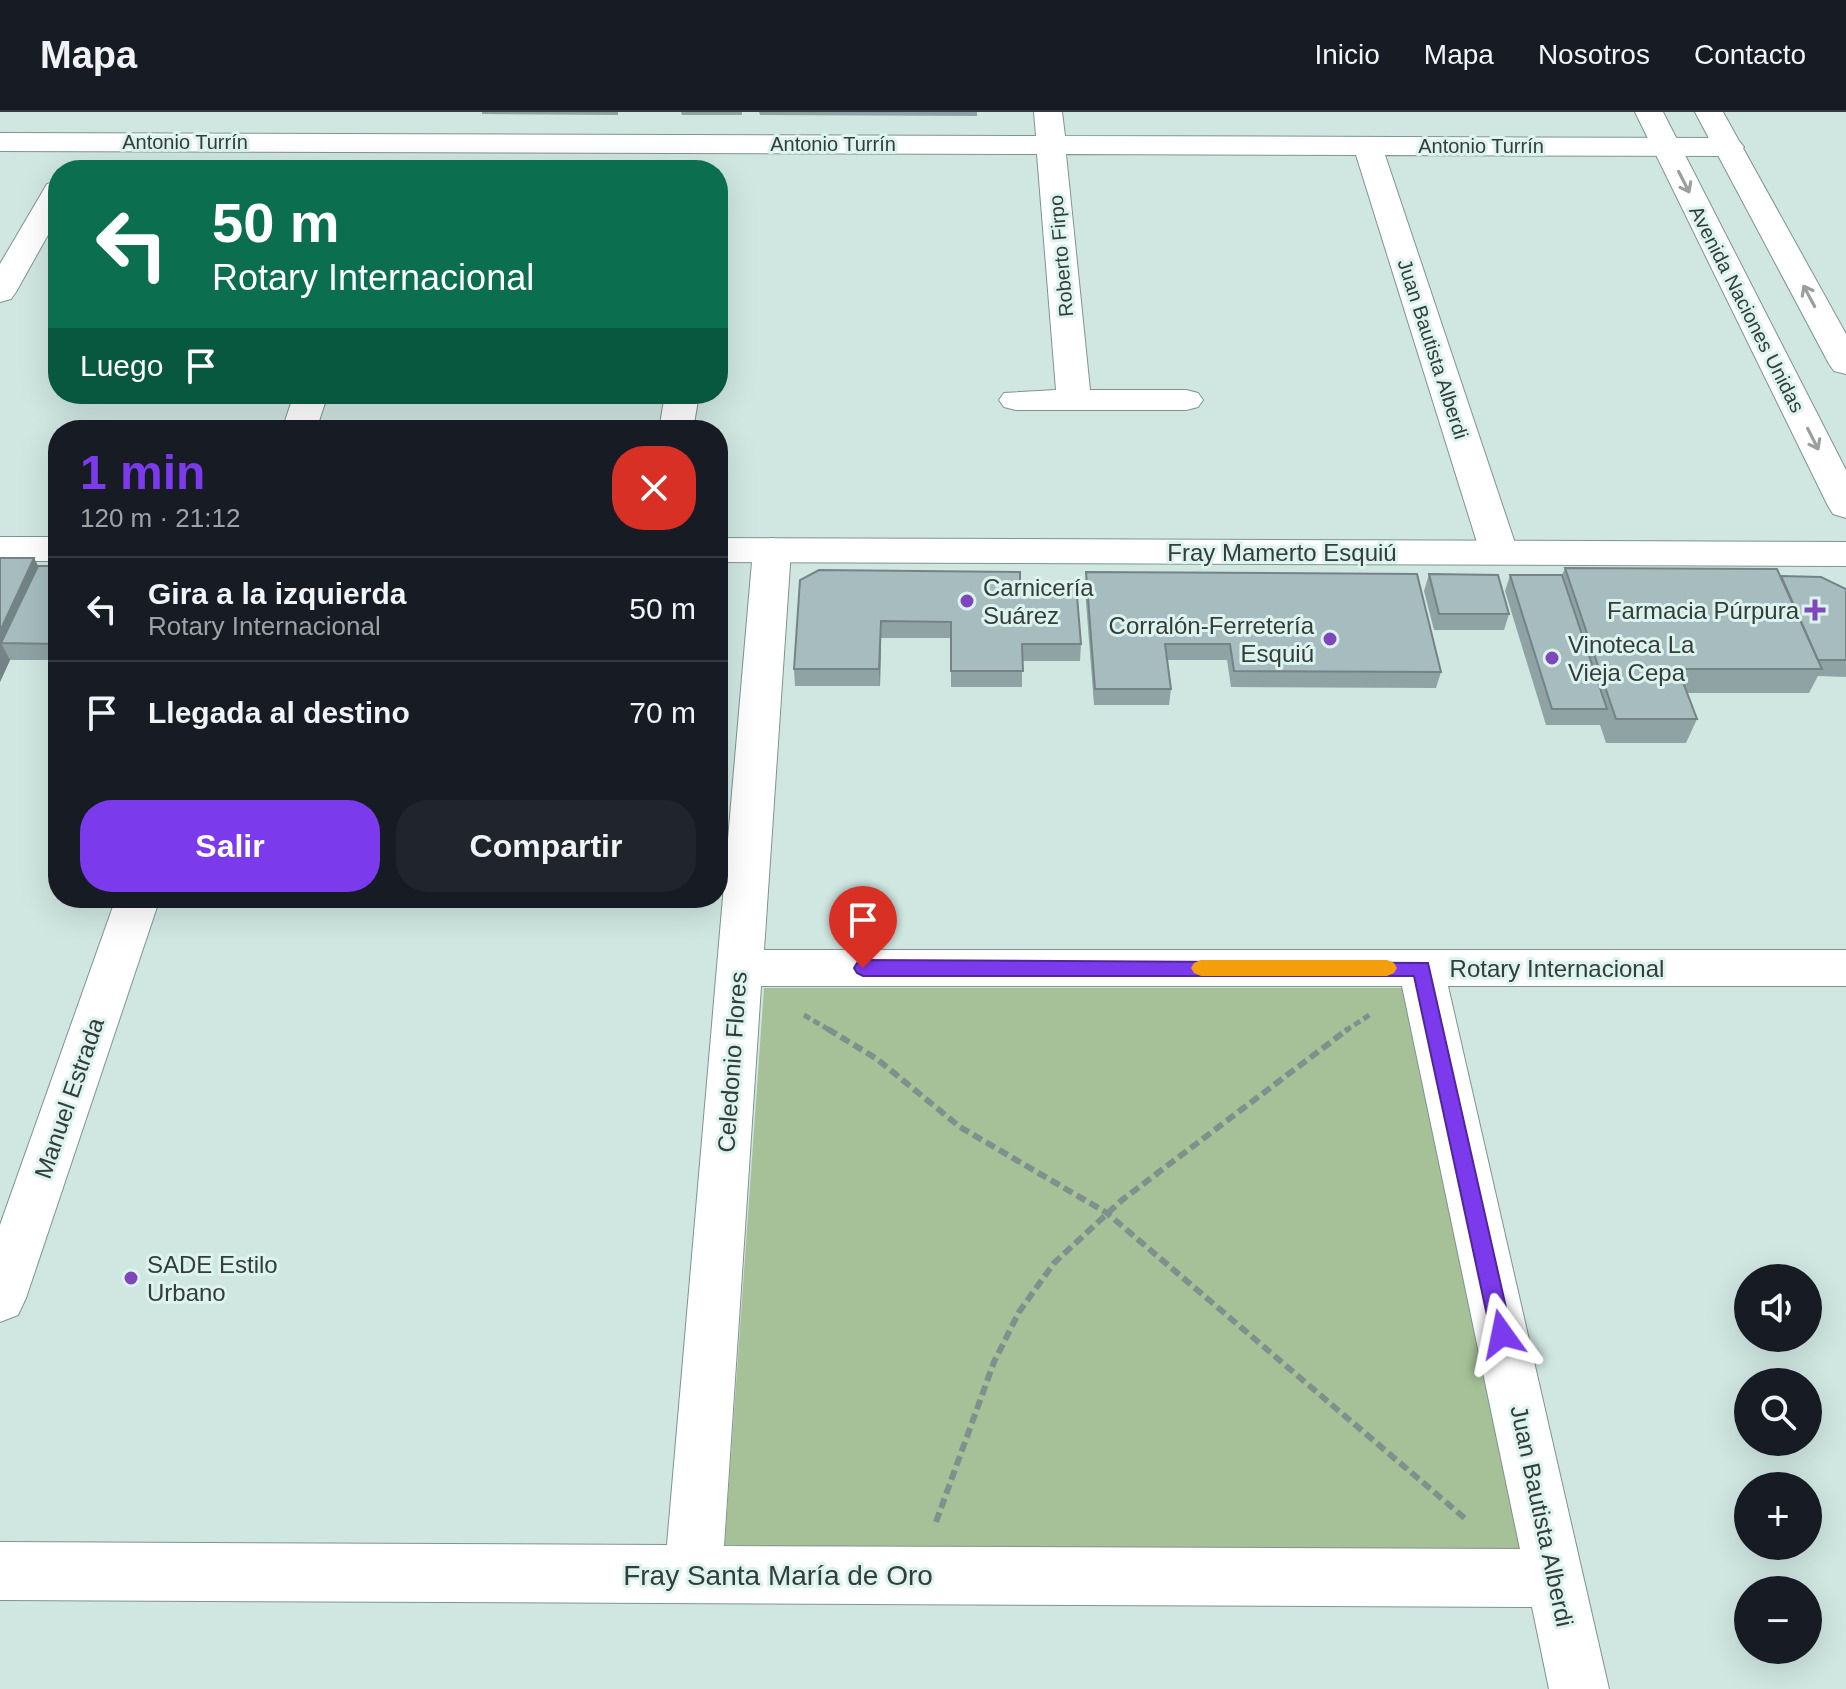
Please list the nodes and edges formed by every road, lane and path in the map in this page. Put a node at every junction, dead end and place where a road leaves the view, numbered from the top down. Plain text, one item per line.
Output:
1 (408, 112) edge
2 (1048, 112) edge
3 (1649, 112) edge
4 (1709, 112) edge
5 (0, 142) edge
6 (85, 142) junction
7 (1051, 145) junction
8 (1368, 146) junction
9 (1666, 147) junction
10 (1729, 147) junction
11 (393, 157) edge
12 (718, 157) edge
13 (75, 160) edge
14 (48, 208) edge
15 (0, 292) edge
16 (1846, 364) edge
17 (1016, 400) dead end
18 (1074, 400) junction
19 (1186, 400) dead end
20 (1846, 506) edge
21 (0, 549) edge
22 (48, 549) edge
23 (728, 550) edge
24 (772, 550) junction
25 (1499, 552) junction
26 (1846, 554) edge
27 (135, 908) edge
28 (739, 968) junction
29 (1421, 968) junction
30 (1846, 968) edge
31 (801, 1013) dead end
32 (1373, 1013) dead end
33 (1107, 1213) junction
34 (0, 1298) edge
35 (1480, 1531) dead end
36 (931, 1534) dead end
37 (0, 1571) edge
38 (693, 1574) junction
39 (1555, 1578) junction
40 (1579, 1689) edge

1 - 11 street
2 - 7 street, Roberto Firpo
3 - 9 street, Avenida Naciones Unidas
4 - 10 street
5 - 6 street, Antonio Turrín
6 - 11 street, Antonio Turrín
6 - 13 street
7 - 8 street, Antonio Turrín
7 - 12 street, Antonio Turrín
7 - 18 street, Roberto Firpo
8 - 9 street, Antonio Turrín
8 - 25 street, Juan Bautista Alberdi
9 - 10 street, Antonio Turrín
9 -> 20 street, Avenida Naciones Unidas
16 -> 10 street
11 - 12 street, Antonio Turrín
14 - 15 street
17 - 18 street
18 - 19 street
21 - 22 street
23 - 24 street, Fray Mamerto Esquiú
24 - 25 street, Fray Mamerto Esquiú
24 - 28 street, Celedonio Flores
25 - 26 street, Fray Mamerto Esquiú
27 - 34 street, Manuel Estrada
28 - 29 street, Rotary Internacional
28 - 38 street, Celedonio Flores
29 - 30 street, Rotary Internacional
29 - 39 street, Juan Bautista Alberdi
31 - 33 path
32 - 33 path
33 - 35 path
33 - 36 path
37 - 38 street, Fray Santa María de Oro
38 - 39 street, Fray Santa María de Oro
39 - 40 street, Juan Bautista Alberdi

